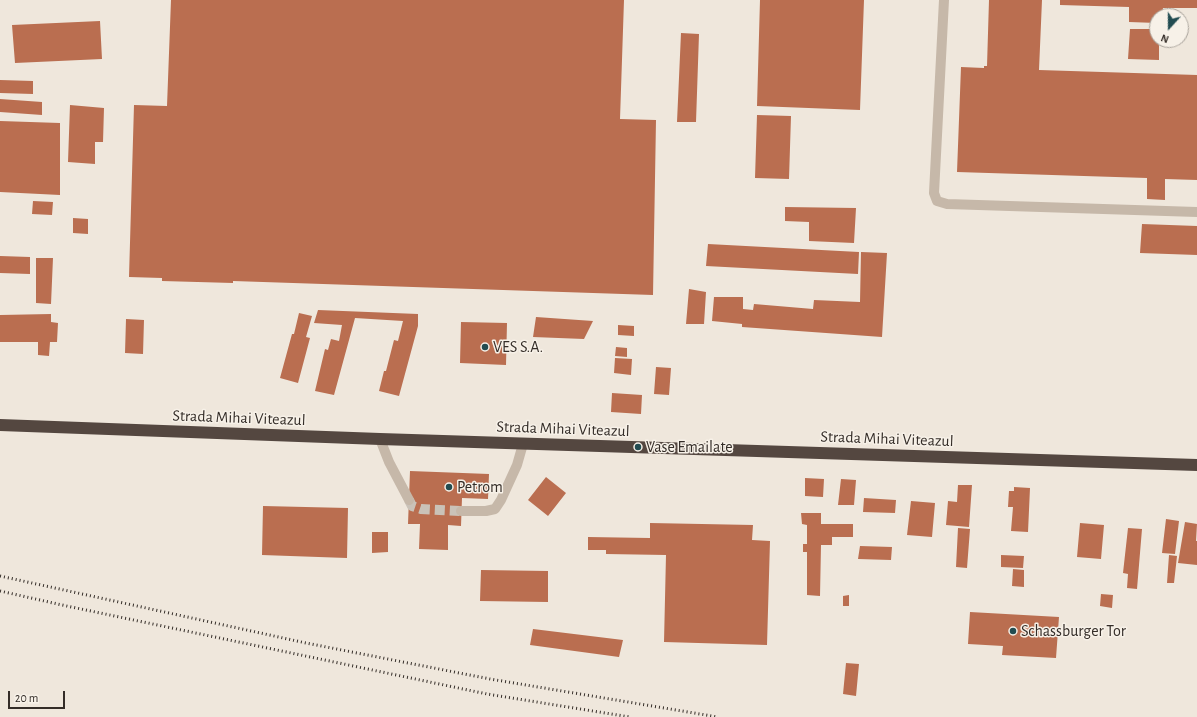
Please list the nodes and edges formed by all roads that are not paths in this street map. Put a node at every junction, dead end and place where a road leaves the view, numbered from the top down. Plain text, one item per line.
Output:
1 (944, 0) edge
2 (1197, 212) edge
3 (0, 425) edge
4 (380, 439) junction
5 (523, 444) junction
6 (1197, 465) edge
7 (409, 500) tunnel mouth
8 (461, 510) tunnel mouth

1 - 2 lane
3 - 4 highway, Strada Mihai Viteazul
4 - 5 highway, Strada Mihai Viteazul
4 - 7 lane
5 - 6 highway, Strada Mihai Viteazul
5 - 8 lane

